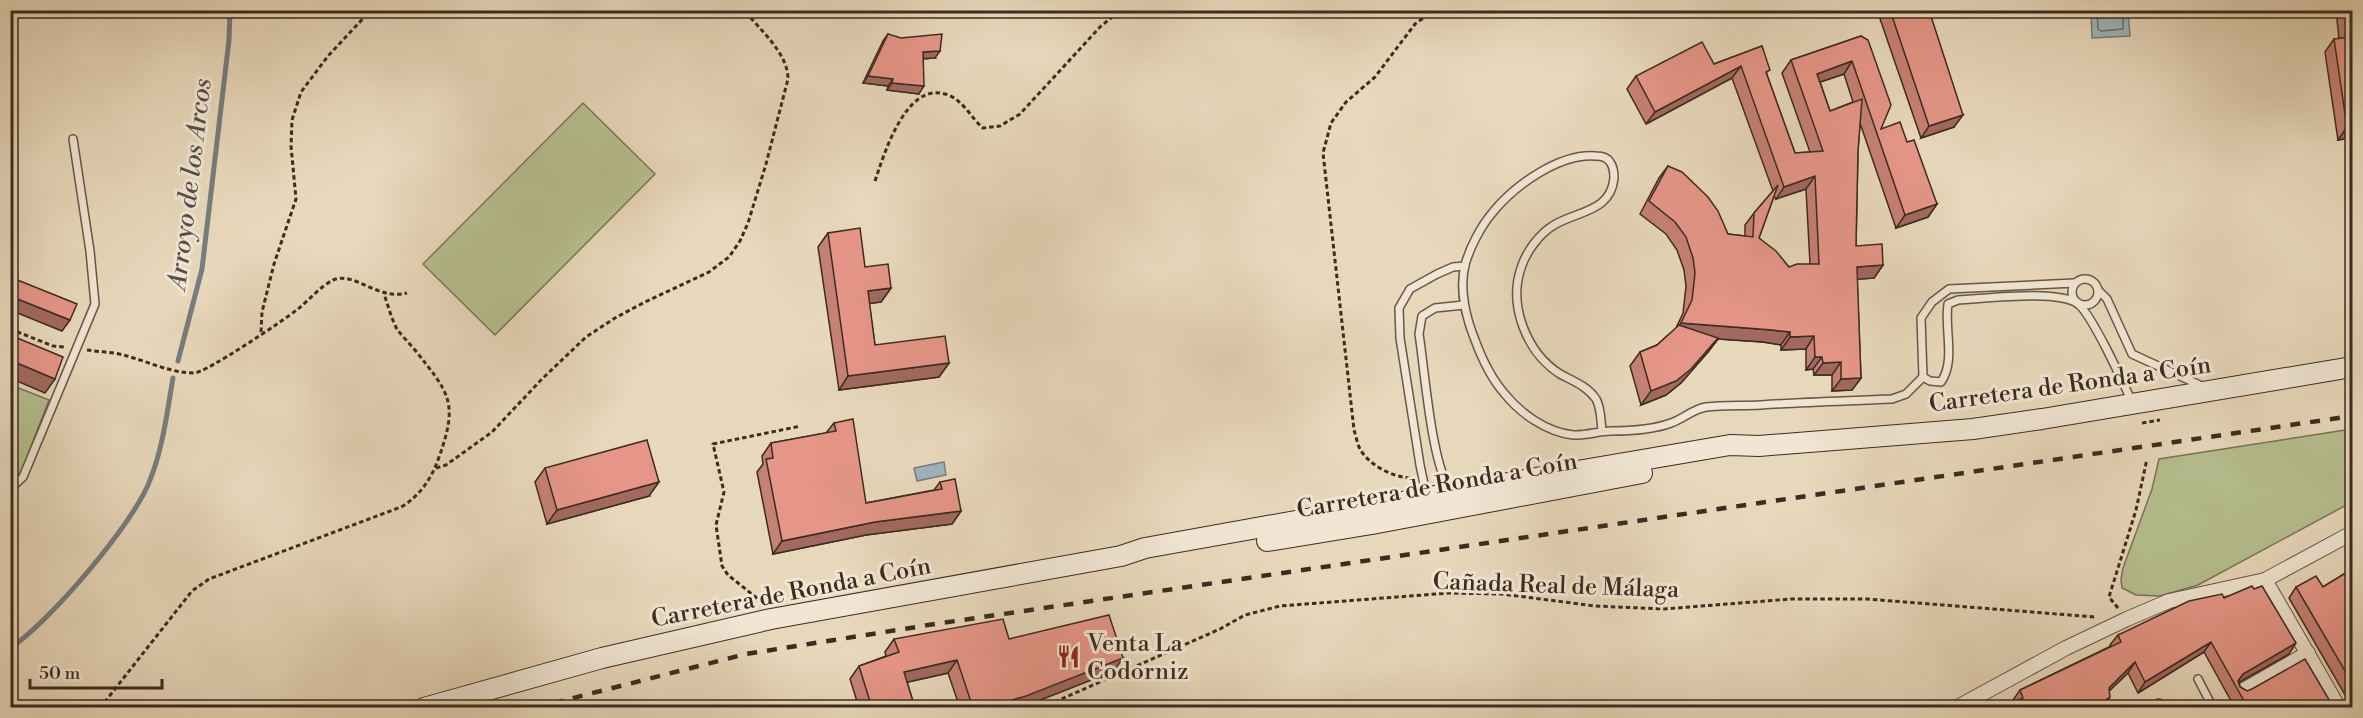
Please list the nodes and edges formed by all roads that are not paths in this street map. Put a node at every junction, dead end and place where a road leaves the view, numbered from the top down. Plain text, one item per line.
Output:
1 (73, 139) dead end
2 (1465, 266) junction
3 (2075, 283) junction
4 (2099, 291) junction
5 (2078, 304) junction
6 (1464, 305) junction
7 (2352, 367) edge
8 (1923, 377) junction
9 (2209, 390) junction
10 (2133, 403) junction
11 (1602, 431) junction
12 (1759, 446) junction
13 (10, 489) edge
14 (1435, 493) junction
15 (1516, 497) junction
16 (1372, 524) junction
17 (2352, 533) edge
18 (1121, 556) junction
19 (2265, 580) junction
20 (2308, 653) junction
21 (2198, 679) dead end
22 (2240, 692) edge
23 (475, 695) junction
24 (1975, 701) edge
25 (424, 708) edge
26 (447, 708) edge
27 (1956, 708) edge
28 (2213, 708) edge
29 (2339, 708) edge

1 - 13 lane
2 - 6 lane
2 - 11 lane
2 - 14 lane
3 - 4 lane
3 - 5 lane
3 - 8 lane
4 - 5 lane
4 - 9 lane
5 - 8 lane
5 - 10 lane
6 - 11 lane
6 - 14 lane
7 - 9 main road, Carretera de Ronda a Coín
8 - 11 lane
9 - 10 main road, Carretera de Ronda a Coín
10 - 12 main road, Carretera de Ronda a Coín
12 - 14 main road, Carretera de Ronda a Coín
12 - 15 main road, Carretera de Ronda a Coín
14 - 15 main road
14 - 16 main road
14 - 18 main road, Carretera de Ronda a Coín
15 - 16 main road, Carretera de Ronda a Coín
16 - 18 main road, Carretera de Ronda a Coín
17 - 19 street
18 - 23 main road, Carretera de Ronda a Coín
19 - 20 street
19 - 24 street
20 - 22 street
20 - 29 street
21 - 28 lane
23 - 25 main road, Carretera de Ronda a Coín
23 - 26 main road, Carretera de Ronda a Coín
24 - 27 street

